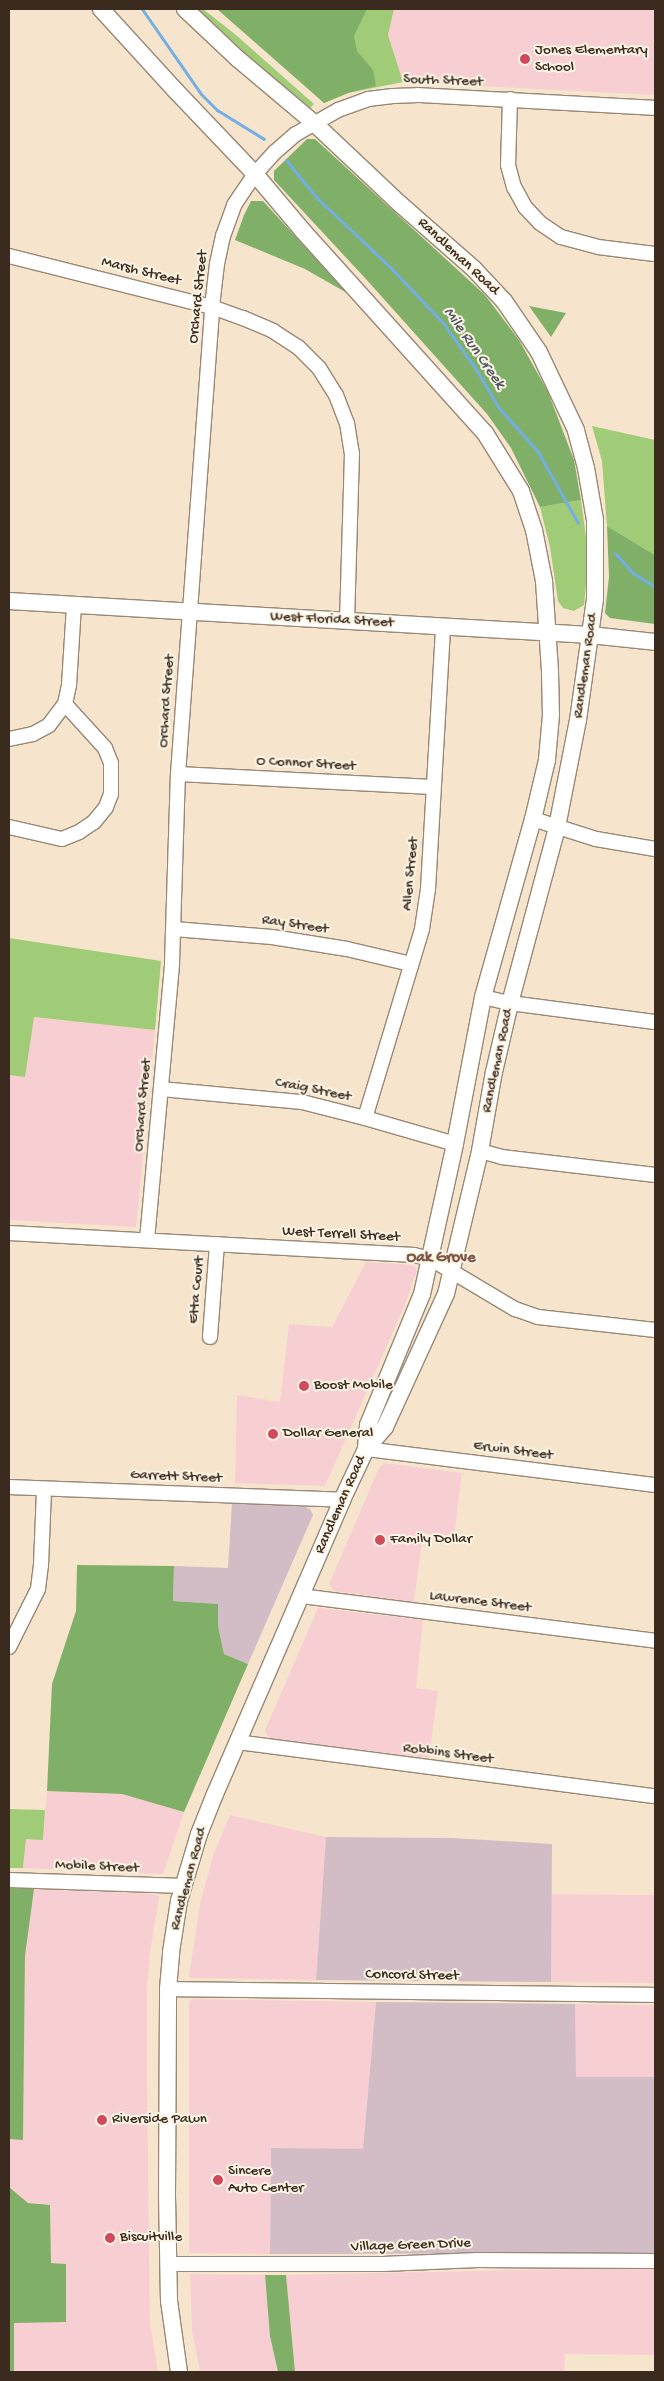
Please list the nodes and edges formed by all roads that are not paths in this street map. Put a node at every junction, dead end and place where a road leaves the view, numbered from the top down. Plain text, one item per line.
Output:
1 (101, 9) edge
2 (185, 9) edge
3 (510, 99) junction
4 (655, 108) edge
5 (314, 123) junction
6 (256, 174) junction
7 (655, 254) edge
8 (9, 256) edge
9 (212, 306) junction
10 (9, 601) edge
11 (74, 605) junction
12 (188, 612) junction
13 (347, 620) junction
14 (443, 626) junction
15 (546, 634) junction
16 (590, 635) junction
17 (655, 642) edge
18 (65, 704) junction
19 (9, 739) edge
20 (178, 774) junction
21 (433, 787) junction
22 (533, 819) junction
23 (9, 827) edge
24 (556, 827) junction
25 (655, 849) edge
26 (174, 930) junction
27 (410, 964) junction
28 (483, 997) junction
29 (510, 1003) junction
30 (655, 1022) edge
31 (161, 1089) junction
32 (366, 1118) junction
33 (455, 1144) junction
34 (480, 1151) junction
35 (655, 1176) edge
36 (9, 1233) edge
37 (147, 1240) junction
38 (217, 1244) junction
39 (431, 1259) junction
40 (453, 1270) junction
41 (655, 1330) edge
42 (210, 1337) dead end
43 (366, 1449) junction
44 (655, 1485) edge
45 (9, 1488) edge
46 (44, 1489) junction
47 (342, 1500) junction
48 (301, 1596) junction
49 (655, 1641) edge
50 (9, 1647) edge
51 (237, 1742) junction
52 (655, 1796) edge
53 (9, 1880) edge
54 (184, 1886) junction
55 (168, 1989) junction
56 (655, 1995) edge
57 (655, 2261) edge
58 (168, 2264) junction
59 (179, 2372) edge

1 - 6 main road, Randleman Road
2 - 5 main road, Randleman Road
3 - 4 street, South Street
3 - 5 street, South Street
3 - 7 street
5 - 6 street, South Street
5 - 16 main road, Randleman Road
6 - 9 street, Orchard Street
6 - 15 main road, Randleman Road
8 - 9 street, Marsh Street
9 - 12 street, Orchard Street
9 - 13 street, Marsh Street
10 - 11 main road, West Florida Street
11 - 12 main road, West Florida Street
11 - 18 street
12 - 13 main road, West Florida Street
12 - 20 street, Orchard Street
13 - 14 main road, West Florida Street
14 - 15 main road, West Florida Street
14 - 21 street, Allen Street
15 - 16 main road, West Florida Street
15 - 22 main road, Randleman Road
16 - 17 main road, West Florida Street
16 - 24 main road, Randleman Road
18 - 19 street
18 - 23 street
20 - 21 street, O Connor Street
20 - 26 street, Orchard Street
21 - 27 street, Allen Street
22 - 24 street
22 - 28 main road, Randleman Road
24 - 25 street
24 - 29 main road, Randleman Road
26 - 27 street, Ray Street
26 - 31 street, Orchard Street
27 - 32 street, Allen Street
28 - 29 street
28 - 33 main road, Randleman Road
29 - 30 street
29 - 34 main road, Randleman Road
31 - 32 street, Craig Street
31 - 37 street, Orchard Street
32 - 33 street, Craig Street
33 - 39 main road, Randleman Road
34 - 35 street
34 - 40 main road, Randleman Road
36 - 37 street, West Terrell Street
37 - 38 street, West Terrell Street
38 - 39 street, West Terrell Street
38 - 42 street, Etta Court
39 - 40 street, West Terrell Street
39 - 43 main road, Randleman Road
40 - 41 street, West Terrell Street
40 - 43 main road, Randleman Road
43 - 44 street, Erwin Street
43 - 47 main road, Randleman Road
45 - 46 street, Garrett Street
46 - 47 street, Garrett Street
46 - 50 street
47 - 48 main road, Randleman Road
48 - 49 street, Lawrence Street
48 - 51 main road, Randleman Road
51 - 52 street, Robbins Street
51 - 54 main road, Randleman Road
53 - 54 street, Mobile Street
54 - 55 main road, Randleman Road
55 - 56 street, Concord Street
55 - 58 main road, Randleman Road
57 - 58 street, Village Green Drive
58 - 59 main road, Randleman Road

